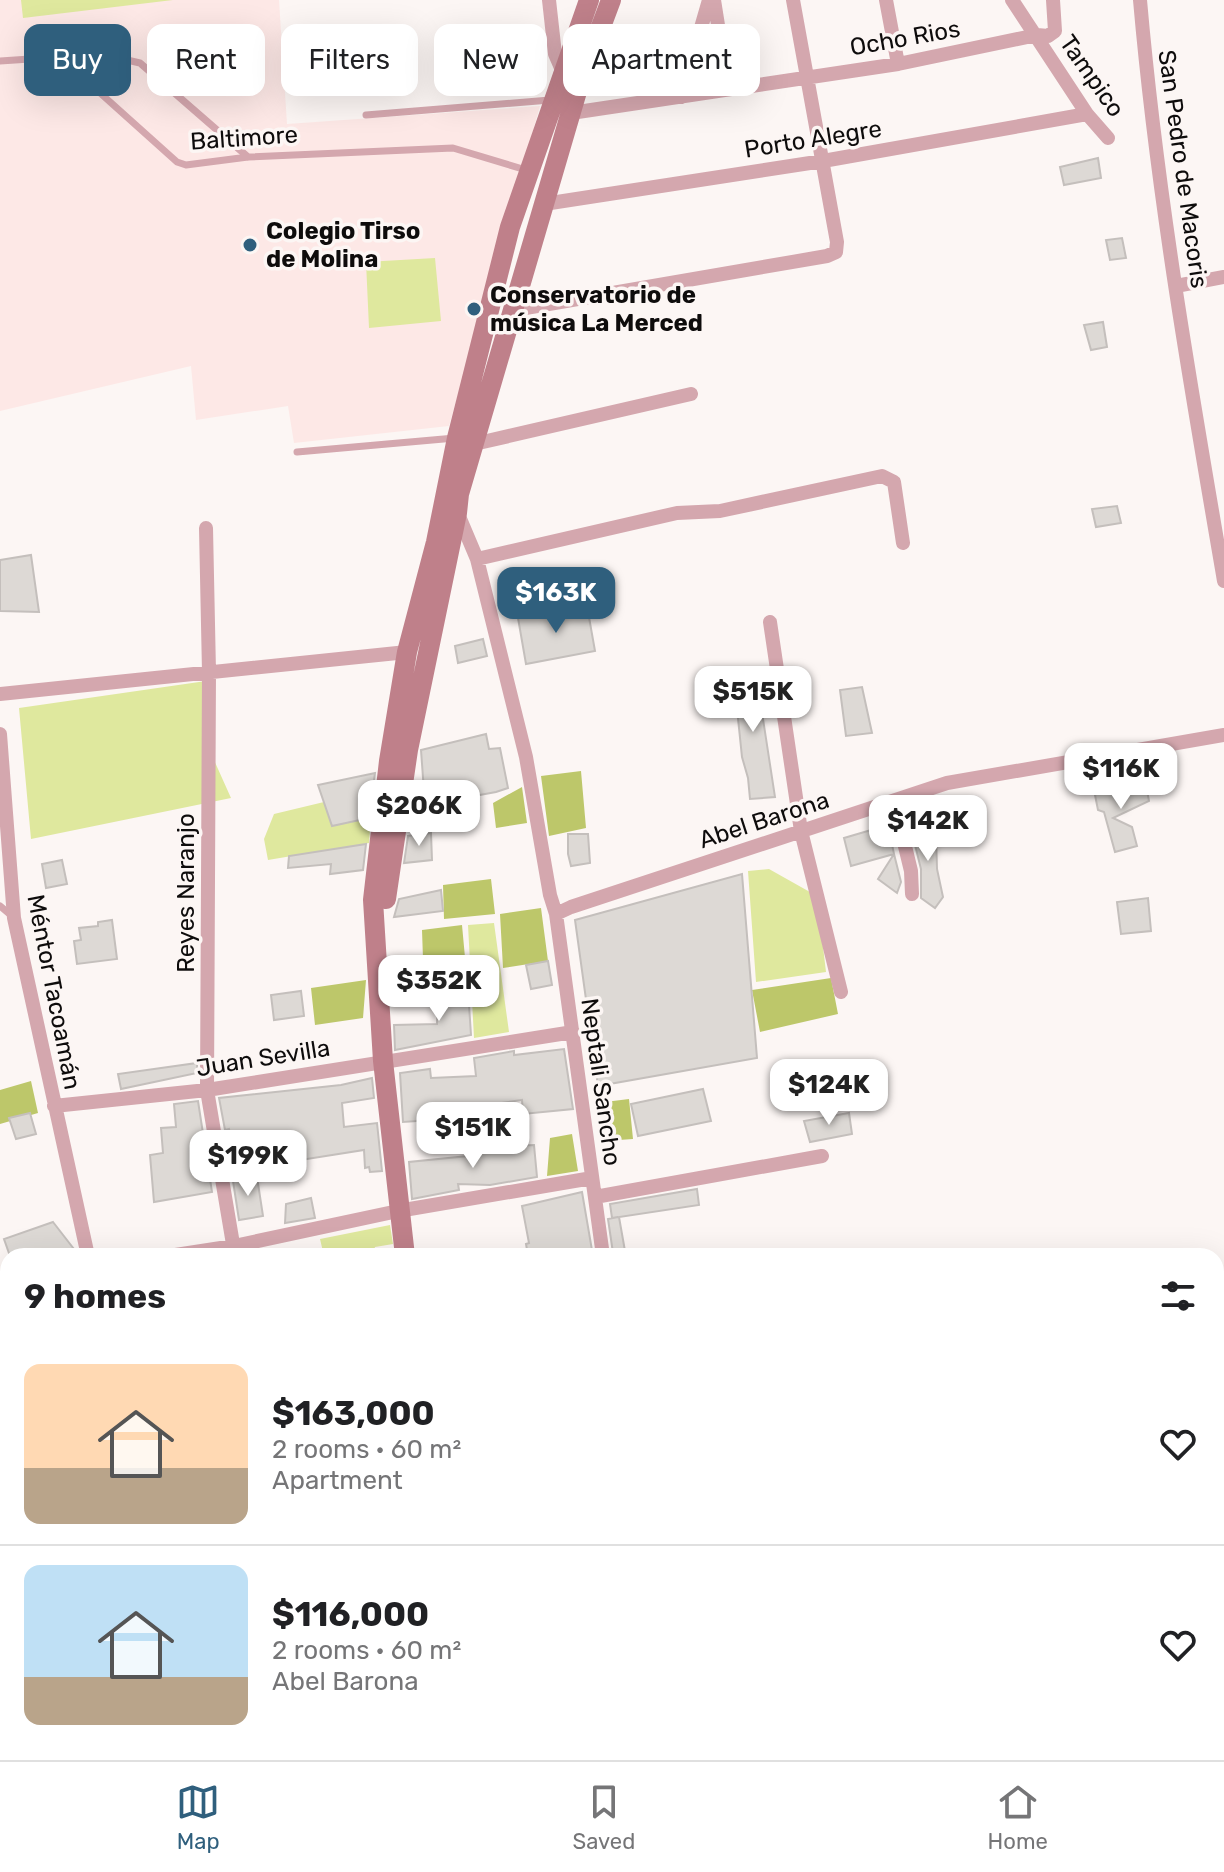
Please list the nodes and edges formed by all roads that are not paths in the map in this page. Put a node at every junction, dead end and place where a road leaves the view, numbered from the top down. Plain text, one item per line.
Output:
1 (549, 0) edge
2 (589, 0) edge
3 (611, 0) edge
4 (712, 0) edge
5 (793, 0) edge
6 (886, 0) edge
7 (1012, 0) edge
8 (1053, 0) edge
9 (1140, 0) edge
10 (583, 24) edge
11 (599, 24) edge
12 (716, 24) edge
13 (1037, 35) junction
14 (24, 59) edge
15 (0, 61) edge
16 (131, 61) edge
17 (898, 64) junction
18 (563, 68) edge
19 (806, 77) junction
20 (760, 83) edge
21 (563, 88) edge
22 (103, 96) edge
23 (570, 96) edge
24 (686, 96) edge
25 (681, 97) junction
26 (552, 100) junction
27 (571, 113) junction
28 (1087, 114) junction
29 (366, 115) dead end
30 (1108, 138) dead end
31 (248, 157) junction
32 (823, 161) junction
33 (528, 171) junction
34 (544, 204) junction
35 (1224, 277) edge
36 (1176, 286) junction
37 (514, 310) junction
38 (691, 394) dead end
39 (465, 441) junction
40 (297, 452) dead end
41 (457, 513) junction
42 (206, 528) dead end
43 (903, 543) dead end
44 (477, 559) junction
45 (1224, 581) edge
46 (770, 622) dead end
47 (407, 652) junction
48 (209, 672) junction
49 (0, 694) edge
50 (0, 734) edge
51 (1224, 735) edge
52 (894, 801) junction
53 (801, 831) junction
54 (912, 894) dead end
55 (0, 906) edge
56 (556, 914) junction
57 (14, 918) junction
58 (377, 954) junction
59 (841, 992) dead end
60 (573, 1032) junction
61 (383, 1061) junction
62 (207, 1090) junction
63 (54, 1106) junction
64 (822, 1156) dead end
65 (592, 1178) junction
66 (595, 1197) junction
67 (398, 1211) junction
68 (86, 1248) edge
69 (234, 1248) edge
70 (247, 1248) edge
71 (404, 1248) edge
72 (602, 1248) edge

1 - 18 street
2 - 10 street
3 - 11 street
4 - 12 street
4 - 25 street
5 - 19 street
6 - 17 street
7 - 13 street, Tampico
8 - 13 street, Ocho Rios
9 - 36 street, San Pedro de Macoris
13 - 17 street, Ocho Rios
13 - 28 street, Tampico
14 - 15 lane
16 - 31 lane
17 - 19 street, Ocho Rios
19 - 20 street, Ocho Rios
19 - 32 street
21 - 26 street
22 - 31 lane, Baltimore
23 - 27 street
24 - 25 street, Ocho Rios
25 - 27 street, Ocho Rios
26 - 29 lane
26 - 33 street
27 - 34 street
28 - 30 street, Tampico
28 - 32 street, Porto Alegre
31 - 33 lane, Baltimore
32 - 34 street, Porto Alegre
32 - 37 street
33 - 39 street
34 - 37 street
35 - 36 street
36 - 45 street, San Pedro de Macoris
37 - 39 street
38 - 39 street
39 - 40 lane
39 - 41 street
39 - 47 street
41 - 44 street, Neptali Sancho
41 - 58 street
42 - 48 street, Reyes Naranjo
43 - 44 street
44 - 56 street, Neptali Sancho
46 - 53 street
47 - 48 street
47 - 58 street
48 - 49 street
48 - 62 street, Reyes Naranjo
50 - 57 street, Méntor Tacoamán
51 - 52 street, Abel Barona
52 - 53 street, Abel Barona
52 - 54 street
53 - 56 street, Abel Barona
53 - 59 street
55 - 57 lane
56 - 60 street, Neptali Sancho
57 - 63 street, Méntor Tacoamán
58 - 61 street
60 - 61 street, Juan Sevilla
60 - 65 street, Neptali Sancho
61 - 62 street, Juan Sevilla
61 - 67 street
62 - 63 street, Juan Sevilla
62 - 69 street, Reyes Naranjo
63 - 68 street, Méntor Tacoamán
64 - 66 street
65 - 66 street, Neptali Sancho
65 - 67 street
66 - 72 street, Neptali Sancho
67 - 70 street
67 - 71 street

